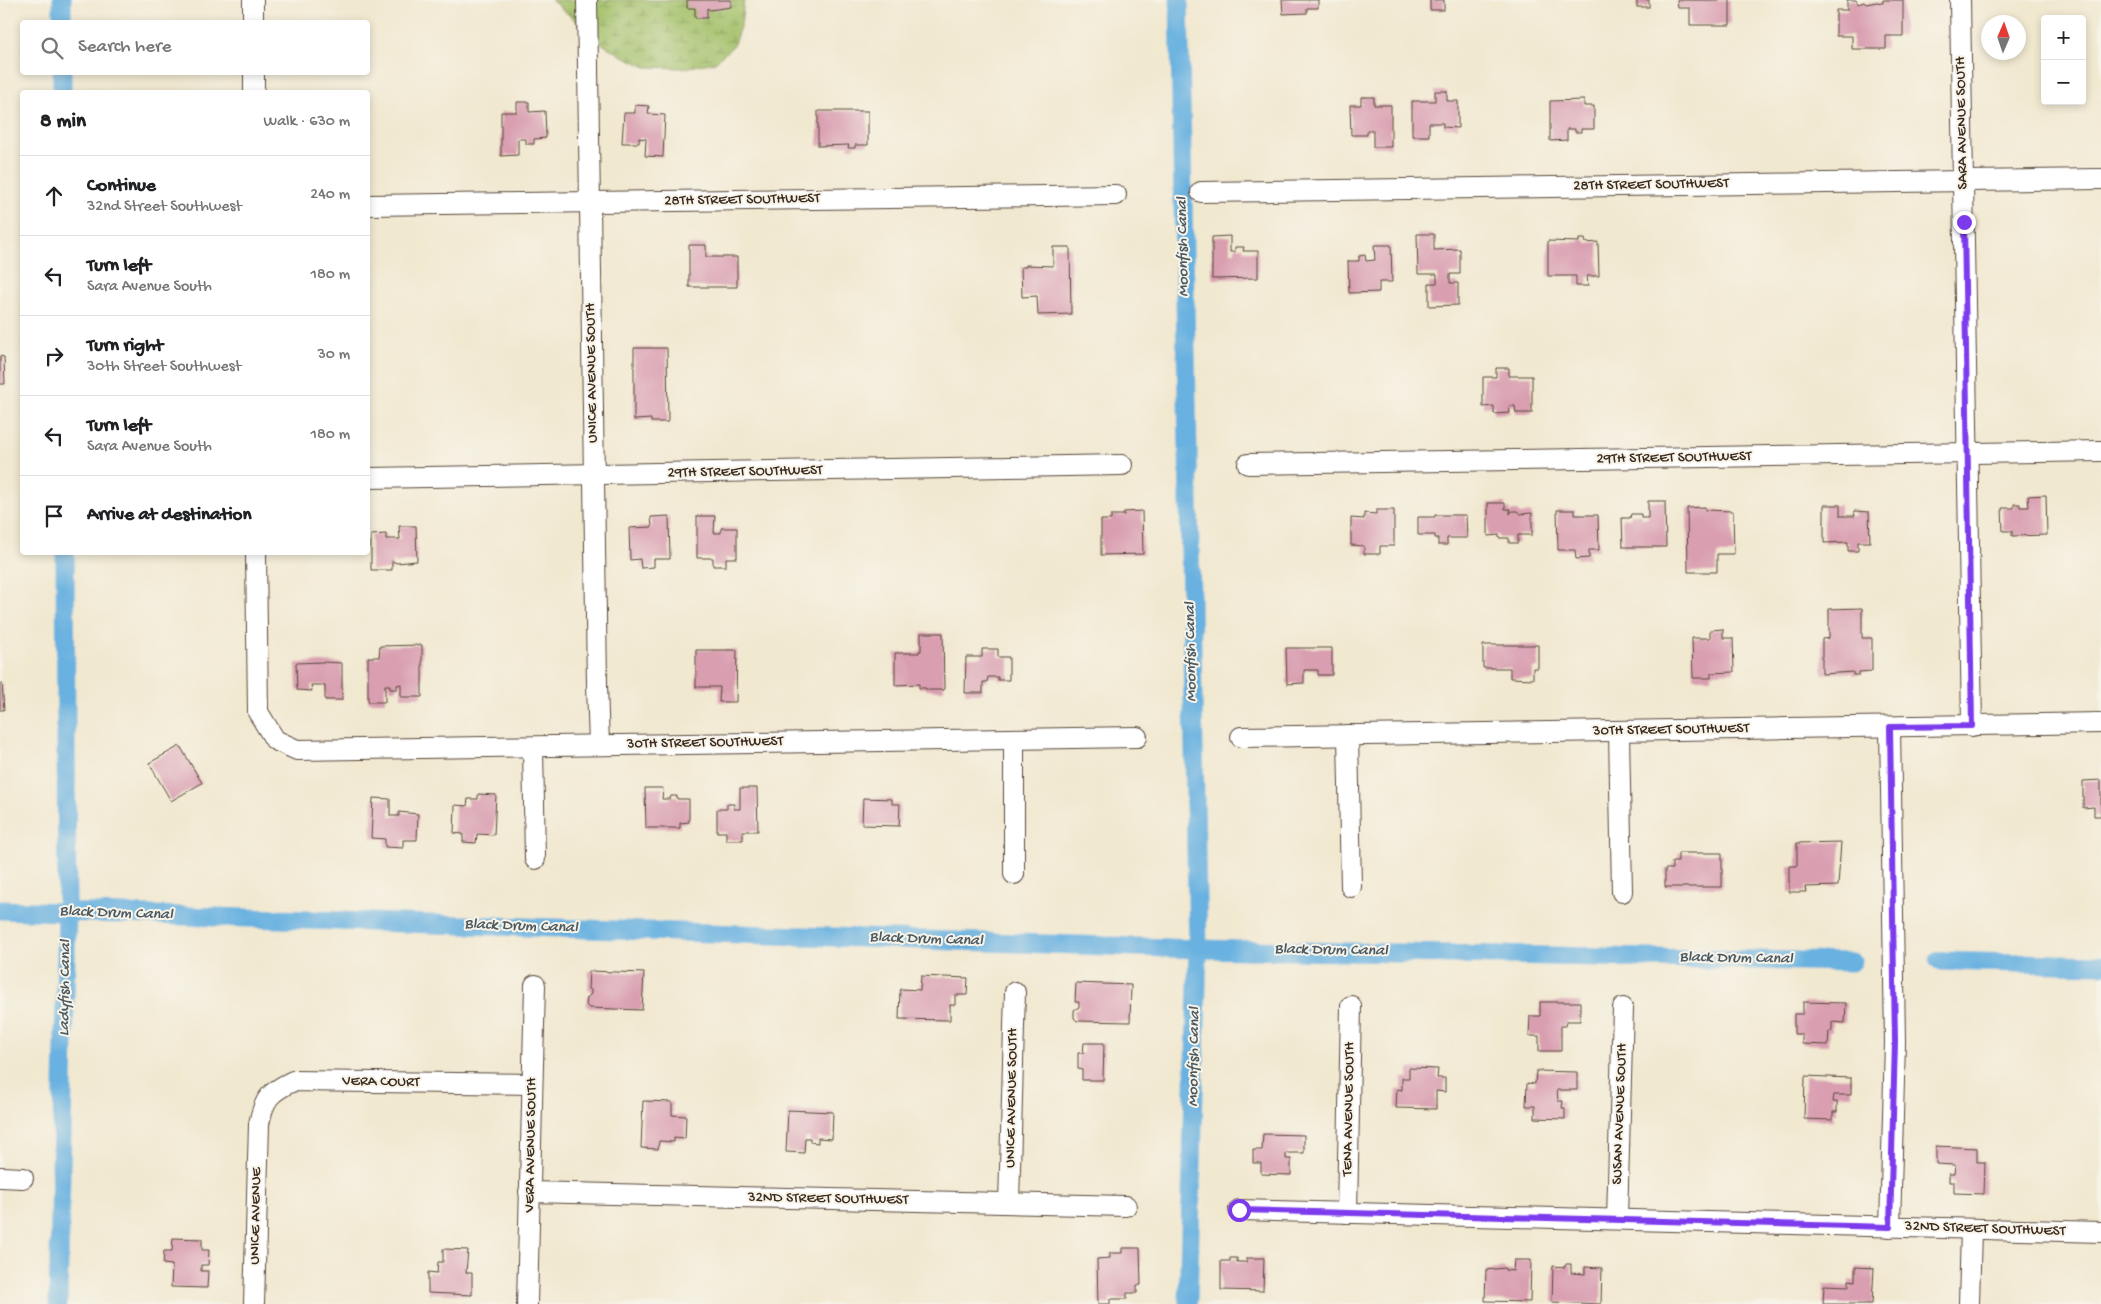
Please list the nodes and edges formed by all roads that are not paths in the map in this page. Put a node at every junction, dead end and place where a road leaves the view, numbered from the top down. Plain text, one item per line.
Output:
1 (253, 0) edge
2 (587, 0) edge
3 (1960, 0) edge
4 (253, 20) edge
5 (254, 75) edge
6 (254, 90) edge
7 (2101, 178) edge
8 (1962, 181) junction
9 (1201, 192) dead end
10 (1116, 195) dead end
11 (590, 202) junction
12 (370, 205) edge
13 (2101, 451) edge
14 (1966, 453) junction
15 (1248, 464) dead end
16 (1122, 465) dead end
17 (594, 474) junction
18 (370, 478) edge
19 (256, 555) edge
20 (2101, 724) edge
21 (1972, 726) junction
22 (1890, 727) junction
23 (1619, 732) junction
24 (1348, 735) junction
25 (1137, 737) dead end
26 (1241, 737) dead end
27 (1014, 739) junction
28 (599, 745) junction
29 (533, 747) junction
30 (535, 859) dead end
31 (1014, 874) dead end
32 (1351, 887) dead end
33 (1622, 892) dead end
34 (535, 986) dead end
35 (1015, 992) dead end
36 (1352, 1006) dead end
37 (1623, 1008) dead end
38 (532, 1084) junction
39 (259, 1127) joint
40 (0, 1177) edge
41 (23, 1178) dead end
42 (529, 1192) junction
43 (1009, 1203) junction
44 (1126, 1206) dead end
45 (1239, 1210) dead end
46 (1347, 1213) junction
47 (1617, 1219) junction
48 (1890, 1227) junction
49 (1971, 1229) junction
50 (2101, 1232) edge
51 (254, 1304) edge
52 (527, 1304) edge
53 (1969, 1304) edge

1 - 4 street
2 - 11 street, UNICE AVENUE SOUTH
3 - 8 street, SARA AVENUE SOUTH
5 - 6 street
7 - 8 street, 28TH STREET SOUTHWEST
8 - 9 street, 28TH STREET SOUTHWEST
8 - 14 street, SARA AVENUE SOUTH
10 - 11 street, 28TH STREET SOUTHWEST
11 - 12 street, 28TH STREET SOUTHWEST
11 - 17 street, UNICE AVENUE SOUTH
13 - 14 street, 29TH STREET SOUTHWEST
14 - 15 street, 29TH STREET SOUTHWEST
14 - 21 street, SARA AVENUE SOUTH
16 - 17 street, 29TH STREET SOUTHWEST
17 - 18 street, 29TH STREET SOUTHWEST
17 - 28 street, UNICE AVENUE SOUTH
19 - 29 street, 30TH STREET SOUTHWEST
20 - 21 street, 30TH STREET SOUTHWEST
21 - 22 street, 30TH STREET SOUTHWEST
22 - 23 street, 30TH STREET SOUTHWEST
22 - 48 street
23 - 24 street, 30TH STREET SOUTHWEST
23 - 33 street
24 - 26 street, 30TH STREET SOUTHWEST
24 - 32 street
25 - 27 street, 30TH STREET SOUTHWEST
27 - 28 street, 30TH STREET SOUTHWEST
27 - 31 street
28 - 29 street, 30TH STREET SOUTHWEST
29 - 30 street
34 - 38 street, VERA AVENUE SOUTH
35 - 43 street, UNICE AVENUE SOUTH
36 - 46 street, TENA AVENUE SOUTH
37 - 47 street, SUSAN AVENUE SOUTH
38 - 39 street, VERA COURT
38 - 42 street, VERA AVENUE SOUTH
39 - 51 street, UNICE AVENUE
40 - 41 street
42 - 43 street, 32ND STREET SOUTHWEST
42 - 52 street, VERA AVENUE SOUTH
43 - 44 street, 32ND STREET SOUTHWEST
45 - 46 street, 32ND STREET SOUTHWEST
46 - 47 street, 32ND STREET SOUTHWEST
47 - 48 street, 32ND STREET SOUTHWEST
48 - 49 street, 32ND STREET SOUTHWEST
49 - 50 street, 32ND STREET SOUTHWEST
49 - 53 street

